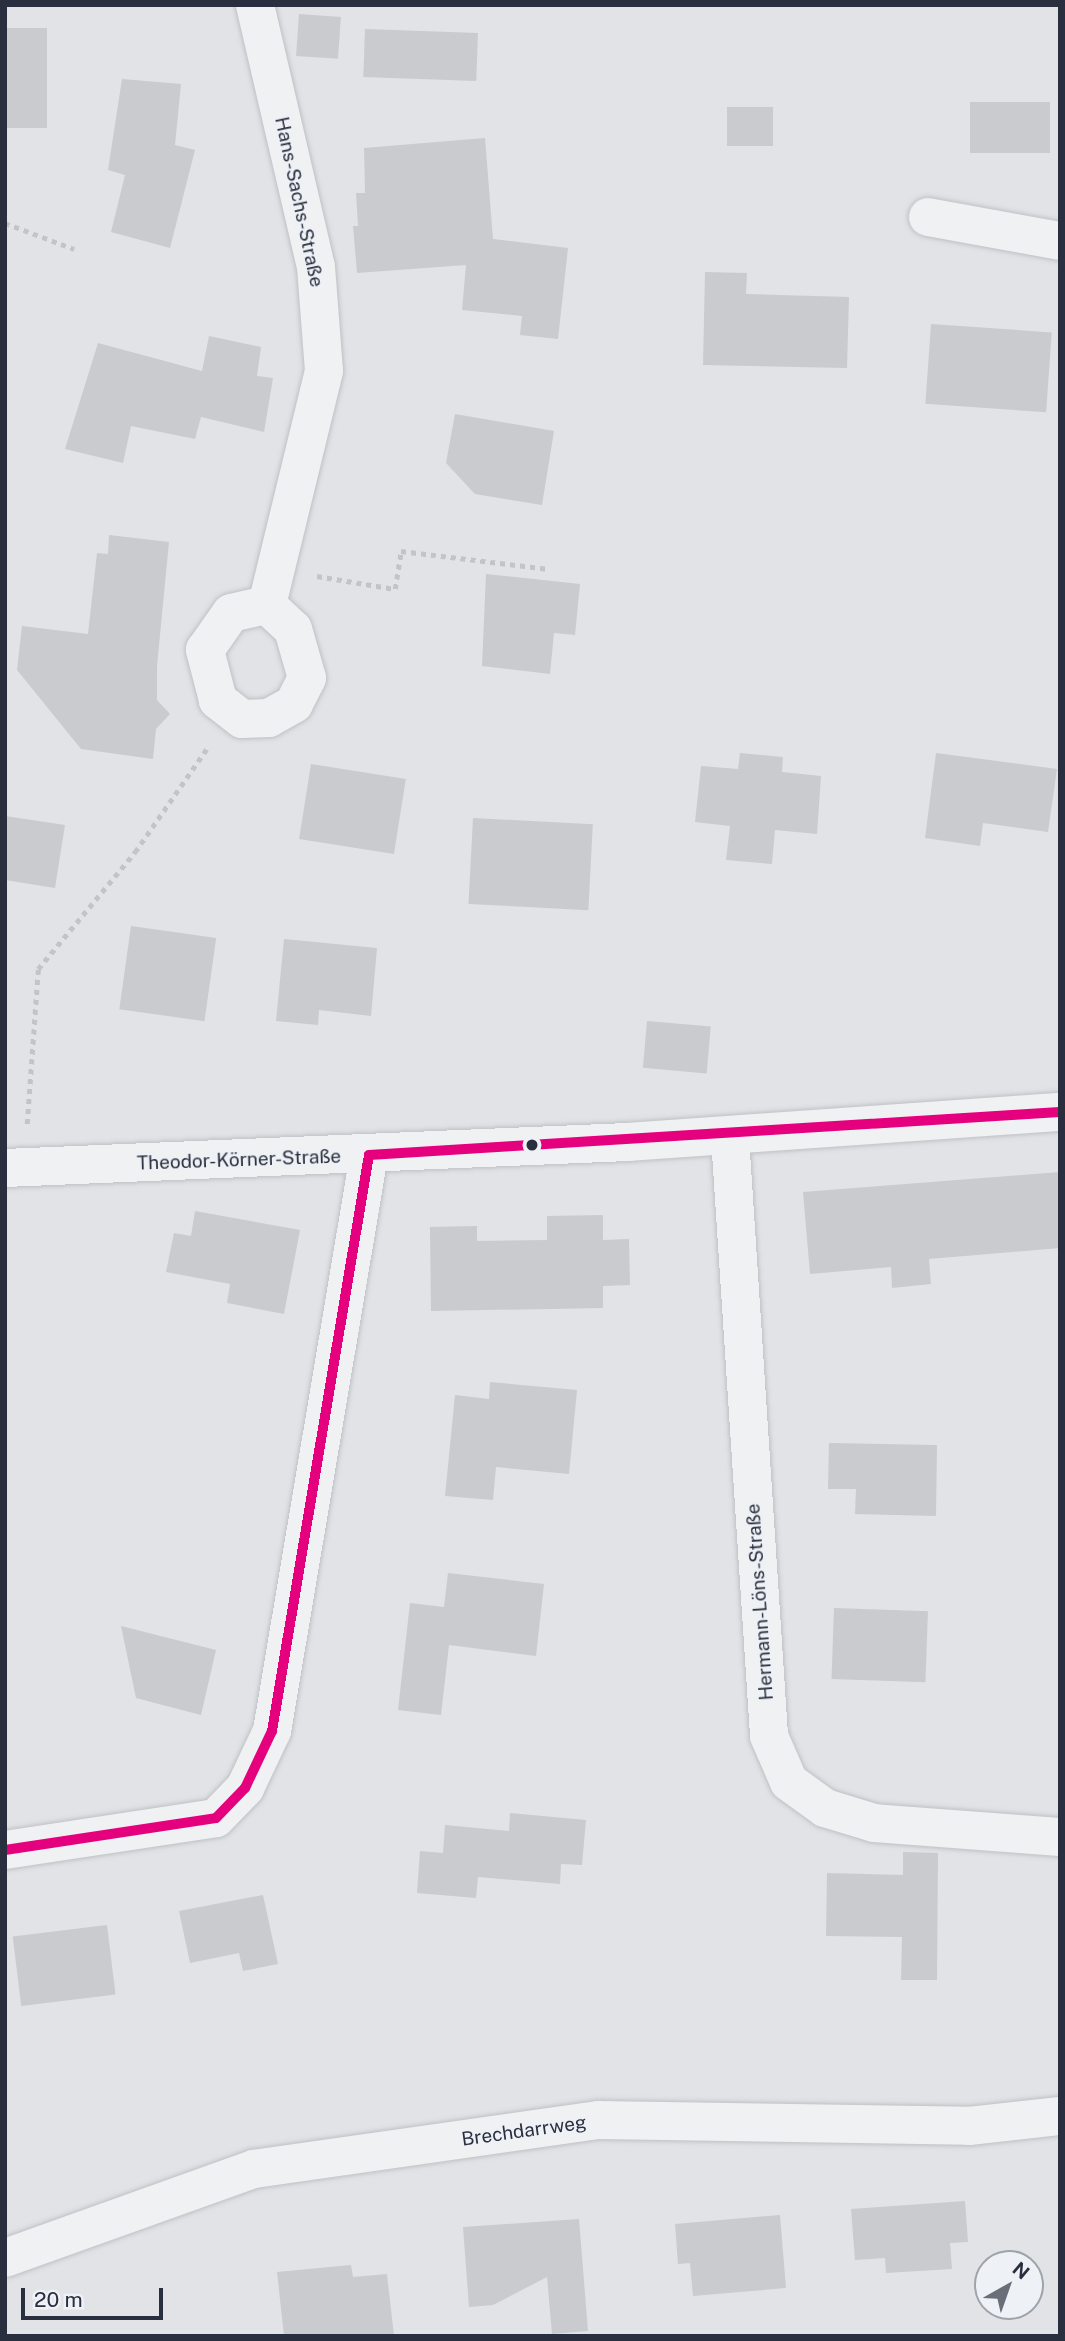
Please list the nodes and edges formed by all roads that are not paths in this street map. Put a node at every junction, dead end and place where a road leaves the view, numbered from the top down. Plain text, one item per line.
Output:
1 (255, 5) edge
2 (928, 216) dead end
3 (1060, 241) edge
4 (267, 605) junction
5 (1060, 1112) edge
6 (730, 1137) junction
7 (369, 1155) junction
8 (14, 1168) edge
9 (1060, 1837) edge
10 (5, 1850) edge
11 (1060, 2116) edge
12 (5, 2258) edge

1 - 4 street, Hans-Sachs-Straße
2 - 3 street
4 - 4 street
5 - 6 street, Theodor-Körner-Straße
6 - 7 street, Theodor-Körner-Straße
6 - 9 street, Hermann-Löns-Straße
7 - 8 street, Theodor-Körner-Straße
7 - 10 street
11 - 12 street, Brechdarrweg

